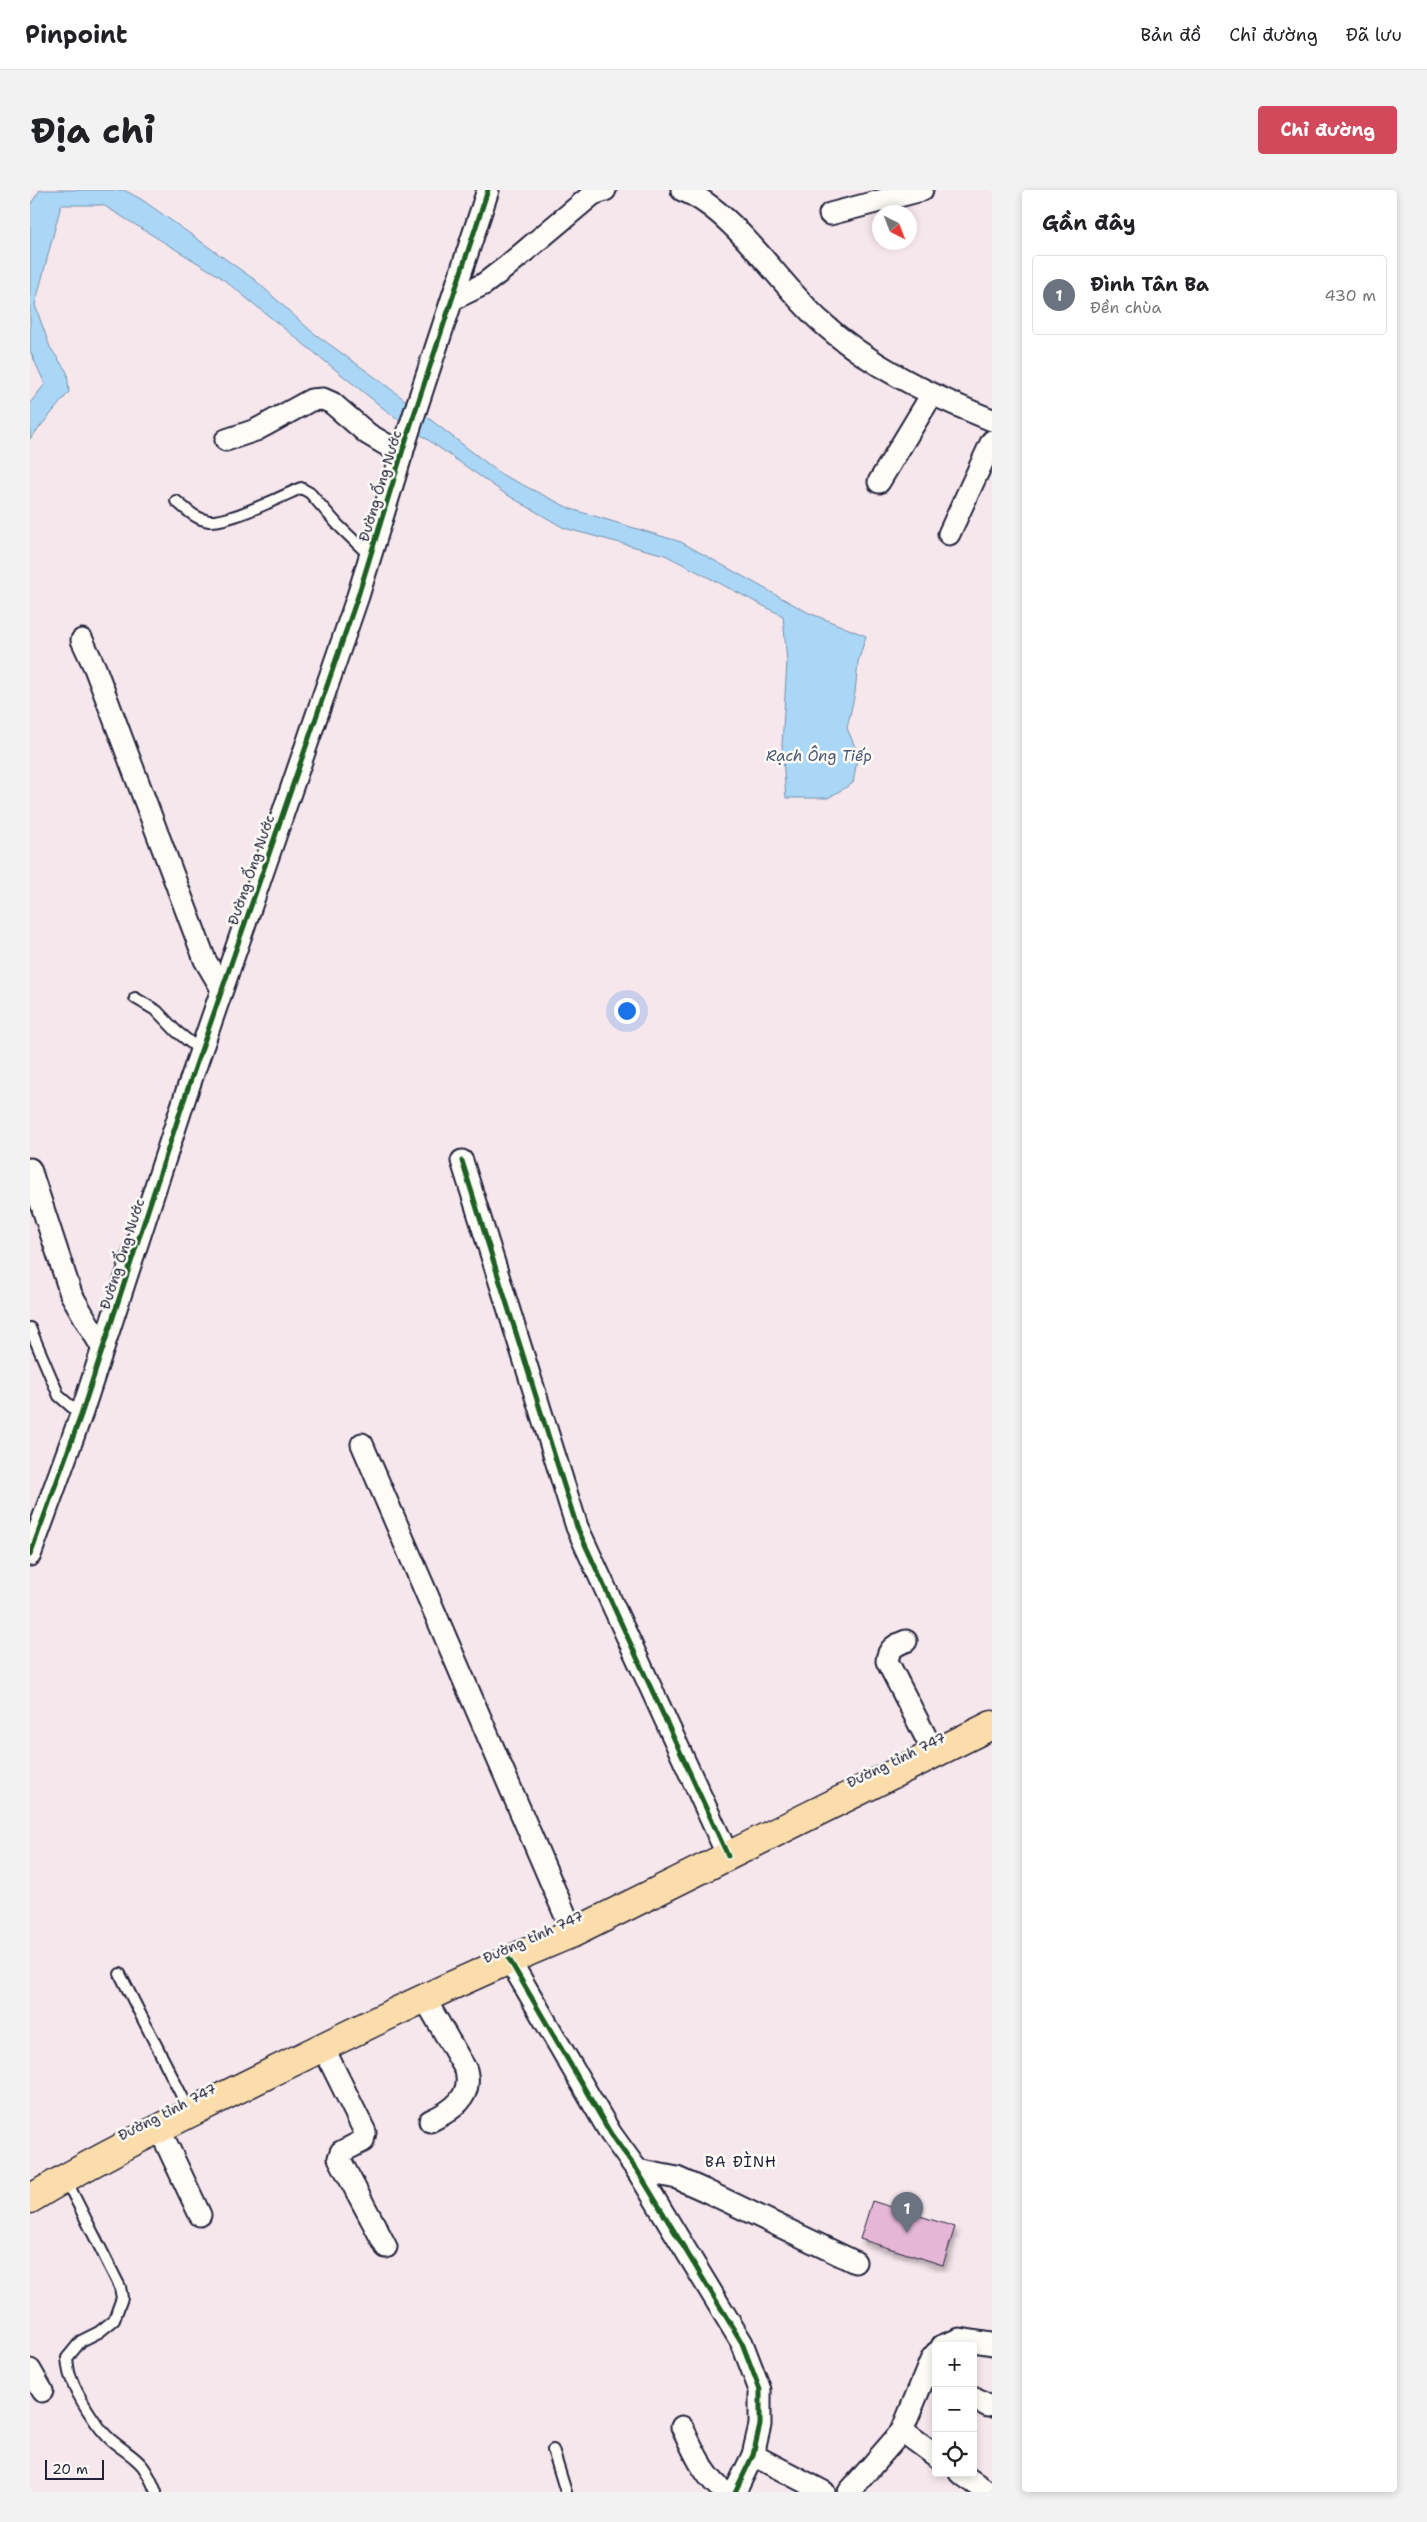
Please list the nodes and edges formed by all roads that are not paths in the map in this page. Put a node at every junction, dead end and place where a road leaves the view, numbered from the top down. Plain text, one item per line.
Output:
1 (488, 190) edge
2 (605, 190) edge
3 (682, 190) edge
4 (922, 190) edge
5 (830, 214) dead end
6 (453, 299) junction
7 (931, 396) junction
8 (992, 420) edge
9 (226, 440) dead end
10 (992, 441) edge
11 (402, 454) junction
12 (879, 482) dead end
13 (176, 500) dead end
14 (949, 534) dead end
15 (370, 556) junction
16 (82, 640) dead end
17 (222, 989) junction
18 (135, 998) dead end
19 (201, 1051) junction
20 (462, 1161) dead end
21 (30, 1169) edge
22 (30, 1328) edge
23 (103, 1349) junction
24 (81, 1415) junction
25 (362, 1444) dead end
26 (30, 1555) edge
27 (906, 1641) dead end
28 (992, 1725) edge
29 (934, 1753) junction
30 (728, 1856) junction
31 (573, 1933) junction
32 (509, 1959) junction
33 (120, 1974) dead end
34 (425, 1999) junction
35 (323, 2047) junction
36 (191, 2112) junction
37 (430, 2121) dead end
38 (159, 2128) junction
39 (637, 2170) junction
40 (64, 2177) junction
41 (30, 2199) edge
42 (200, 2215) dead end
43 (386, 2247) dead end
44 (855, 2262) dead end
45 (952, 2342) edge
46 (992, 2344) edge
47 (30, 2370) edge
48 (930, 2378) edge
49 (42, 2391) dead end
50 (682, 2427) dead end
51 (902, 2432) junction
52 (553, 2450) dead end
53 (932, 2453) edge
54 (753, 2455) junction
55 (966, 2477) edge
56 (156, 2492) edge
57 (566, 2492) edge
58 (725, 2492) edge
59 (735, 2492) edge
60 (824, 2492) edge
61 (849, 2492) edge
62 (988, 2492) edge

1 - 6 street, Đường Ống Nước
2 - 6 street
3 - 7 street
4 - 5 street
6 - 11 street, Đường Ống Nước
7 - 8 street
7 - 12 street
9 - 11 street
10 - 14 street
11 - 15 street, Đường Ống Nước
13 - 15 lane
15 - 17 street, Đường Ống Nước
16 - 17 street
17 - 19 street, Đường Ống Nước
18 - 19 lane
19 - 23 street, Đường Ống Nước
20 - 30 street
21 - 23 street
22 - 24 lane
23 - 24 street, Đường Ống Nước
24 - 26 street, Đường Ống Nước
25 - 31 street
27 - 29 street
28 - 29 main road, Đường tỉnh 747
29 - 30 main road, Đường tỉnh 747
30 - 31 main road, Đường tỉnh 747
31 - 32 main road, Đường tỉnh 747
32 - 34 main road, Đường tỉnh 747
32 - 39 street
33 - 36 lane
34 - 35 main road, Đường tỉnh 747
34 - 37 street
35 - 36 main road, Đường tỉnh 747
35 - 43 street
36 - 38 main road, Đường tỉnh 747
38 - 40 main road, Đường tỉnh 747
38 - 42 street
39 - 44 street
39 - 54 street
40 - 41 main road, Đường tỉnh 747
40 - 56 lane
45 - 46 street
47 - 49 street
48 - 51 street
50 - 58 street
51 - 53 street
51 - 61 street
52 - 57 lane
54 - 59 street
54 - 60 street
55 - 62 street

